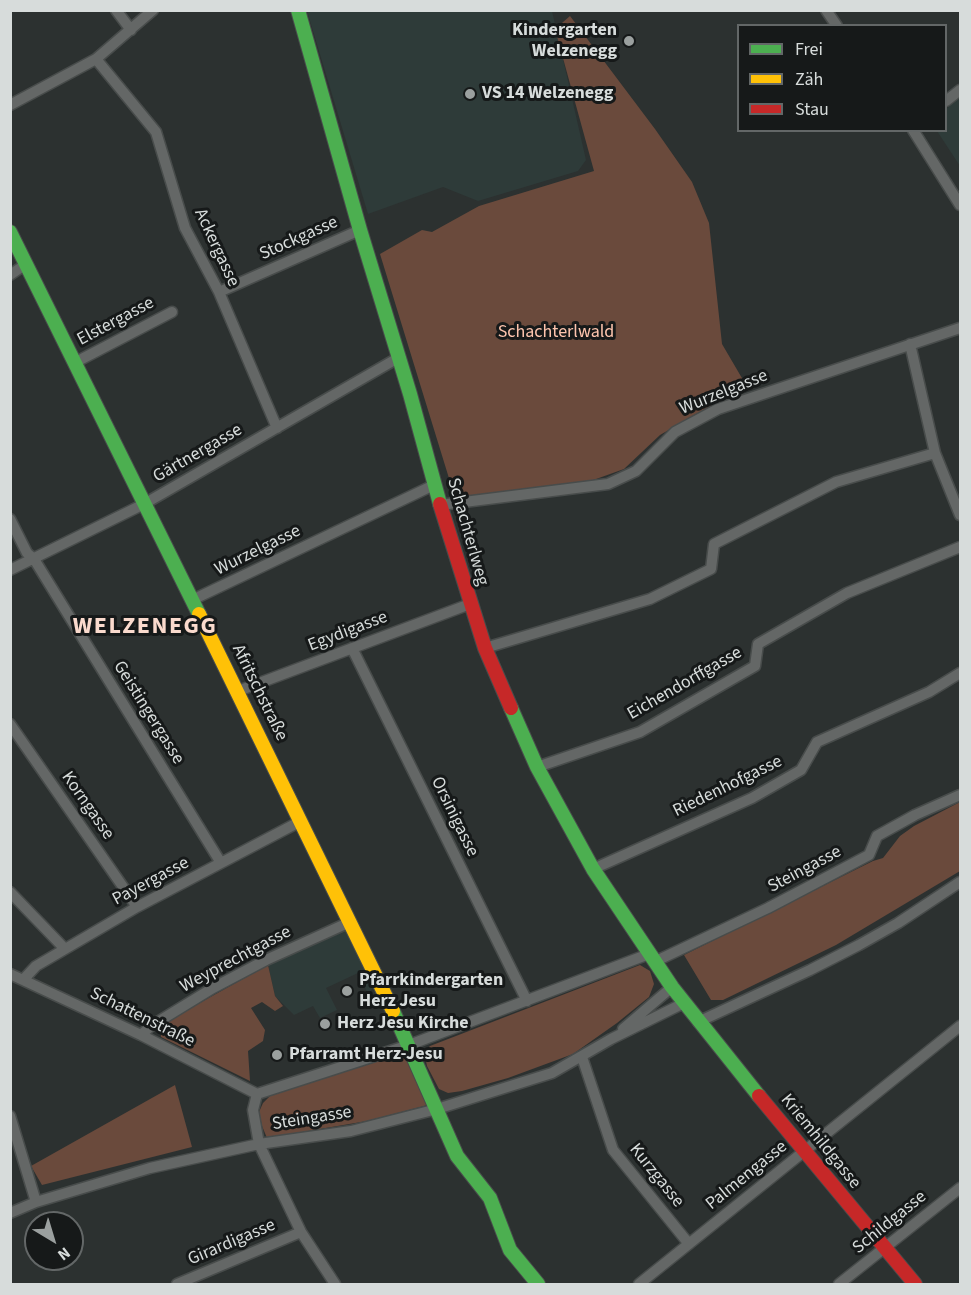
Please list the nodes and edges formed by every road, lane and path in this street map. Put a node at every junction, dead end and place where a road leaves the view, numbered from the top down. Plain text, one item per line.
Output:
1 (116, 10) edge
2 (153, 10) edge
3 (298, 10) edge
4 (826, 10) edge
5 (836, 24) edge
6 (131, 30) junction
7 (96, 59) junction
8 (960, 90) edge
9 (947, 100) edge
10 (10, 105) edge
11 (915, 132) edge
12 (960, 205) edge
13 (360, 230) junction
14 (10, 232) edge
15 (26, 264) junction
16 (10, 275) edge
17 (219, 292) junction
18 (172, 312) dead end
19 (960, 328) edge
20 (910, 345) junction
21 (398, 358) junction
22 (76, 362) junction
23 (277, 428) junction
24 (935, 453) junction
25 (434, 484) junction
26 (144, 504) junction
27 (440, 506) junction
28 (960, 515) edge
29 (10, 519) edge
30 (960, 547) edge
31 (34, 559) junction
32 (10, 570) edge
33 (192, 600) junction
34 (470, 604) junction
35 (352, 648) junction
36 (485, 648) junction
37 (960, 673) edge
38 (238, 691) junction
39 (10, 724) edge
40 (537, 767) junction
41 (960, 795) edge
42 (301, 821) junction
43 (221, 863) junction
44 (593, 869) junction
45 (960, 882) edge
46 (10, 892) edge
47 (137, 907) junction
48 (350, 922) junction
49 (65, 949) junction
50 (651, 958) junction
51 (10, 974) edge
52 (23, 980) junction
53 (672, 987) junction
54 (527, 1001) junction
55 (684, 1003) junction
56 (698, 1022) junction
57 (960, 1026) edge
58 (141, 1035) junction
59 (611, 1039) junction
60 (409, 1045) junction
61 (582, 1057) junction
62 (257, 1094) junction
63 (437, 1109) junction
64 (10, 1116) edge
65 (259, 1144) junction
66 (803, 1151) junction
67 (960, 1188) edge
68 (36, 1202) junction
69 (10, 1213) edge
70 (301, 1232) junction
71 (689, 1244) junction
72 (884, 1250) junction
73 (177, 1284) edge
74 (334, 1284) edge
75 (538, 1284) edge
76 (639, 1284) edge
77 (839, 1284) edge
78 (915, 1284) edge

1 - 6 street
2 - 6 street
3 - 13 street, Schachterlweg
4 - 5 street
6 - 7 street
7 - 10 street
7 - 17 street, Ackergasse
8 - 9 street
11 - 12 street
13 - 17 street, Stockgasse
13 - 21 street, Schachterlweg
14 - 15 street, Afritschstraße
15 - 16 street
15 - 22 street, Afritschstraße
17 - 23 street, Ackergasse
18 - 22 street, Elstergasse
19 - 20 street, Wurzelgasse
20 - 24 street
20 - 27 street, Wurzelgasse
21 - 23 street, Gärtnergasse
21 - 25 street, Schachterlweg
22 - 26 street, Afritschstraße
23 - 26 street, Gärtnergasse
24 - 28 street
24 - 36 street
25 - 27 street, Schachterlweg
25 - 33 street, Wurzelgasse
26 - 31 street, Gärtnergasse
26 - 33 street, Afritschstraße
27 - 34 street, Schachterlweg
29 - 31 street, Geistingergasse
30 - 40 street, Eichendorffgasse
31 - 32 street, Gärtnergasse
31 - 43 street, Geistingergasse
33 - 38 street, Afritschstraße
34 - 35 street, Egydigasse
34 - 36 street, Schachterlweg
35 - 38 street, Egydigasse
35 - 54 street, Orsinigasse
36 - 40 street, Schachterlweg
37 - 44 street, Riedenhofgasse
38 - 42 street, Afritschstraße
39 - 47 street, Korngasse
40 - 44 street, Schachterlweg
41 - 50 street, Steingasse
42 - 43 street, Payergasse
42 - 48 street, Afritschstraße
43 - 47 street, Payergasse
44 - 50 street, Schachterlweg
45 - 56 street
46 - 49 street
47 - 49 street, Payergasse
48 - 58 street, Weyprechtgasse
48 - 60 street, Afritschstraße
49 - 52 street, Payergasse
50 - 53 street, Schachterlweg
50 - 54 street, Steingasse
51 - 52 street, Schattenstraße
52 - 58 street, Schattenstraße
53 - 55 street, Schachterlweg
53 - 59 street, Steingasse
54 - 60 street, Steingasse
55 - 56 street, Schachterlweg
55 - 59 street, Steingasse
56 - 66 street, Kriemhildgasse
57 - 66 street, Palmengasse
58 - 62 street, Schattenstraße
59 - 61 street, Steingasse
60 - 62 street, Steingasse
60 - 63 street, Afritschstraße
61 - 63 street, Steingasse
61 - 71 street, Kurzgasse
62 - 65 street, Steingasse
63 - 65 street, Steingasse
63 - 75 street, Afritschstraße
64 - 68 street
65 - 68 street, Steingasse
65 - 70 street
66 - 71 street, Palmengasse
66 - 72 street, Kriemhildgasse
67 - 72 street, Schildgasse
68 - 69 street, Steingasse
70 - 73 street, Girardigasse
70 - 74 street
71 - 76 street, Palmengasse
72 - 77 street, Schildgasse
72 - 78 street, Kriemhildgasse

